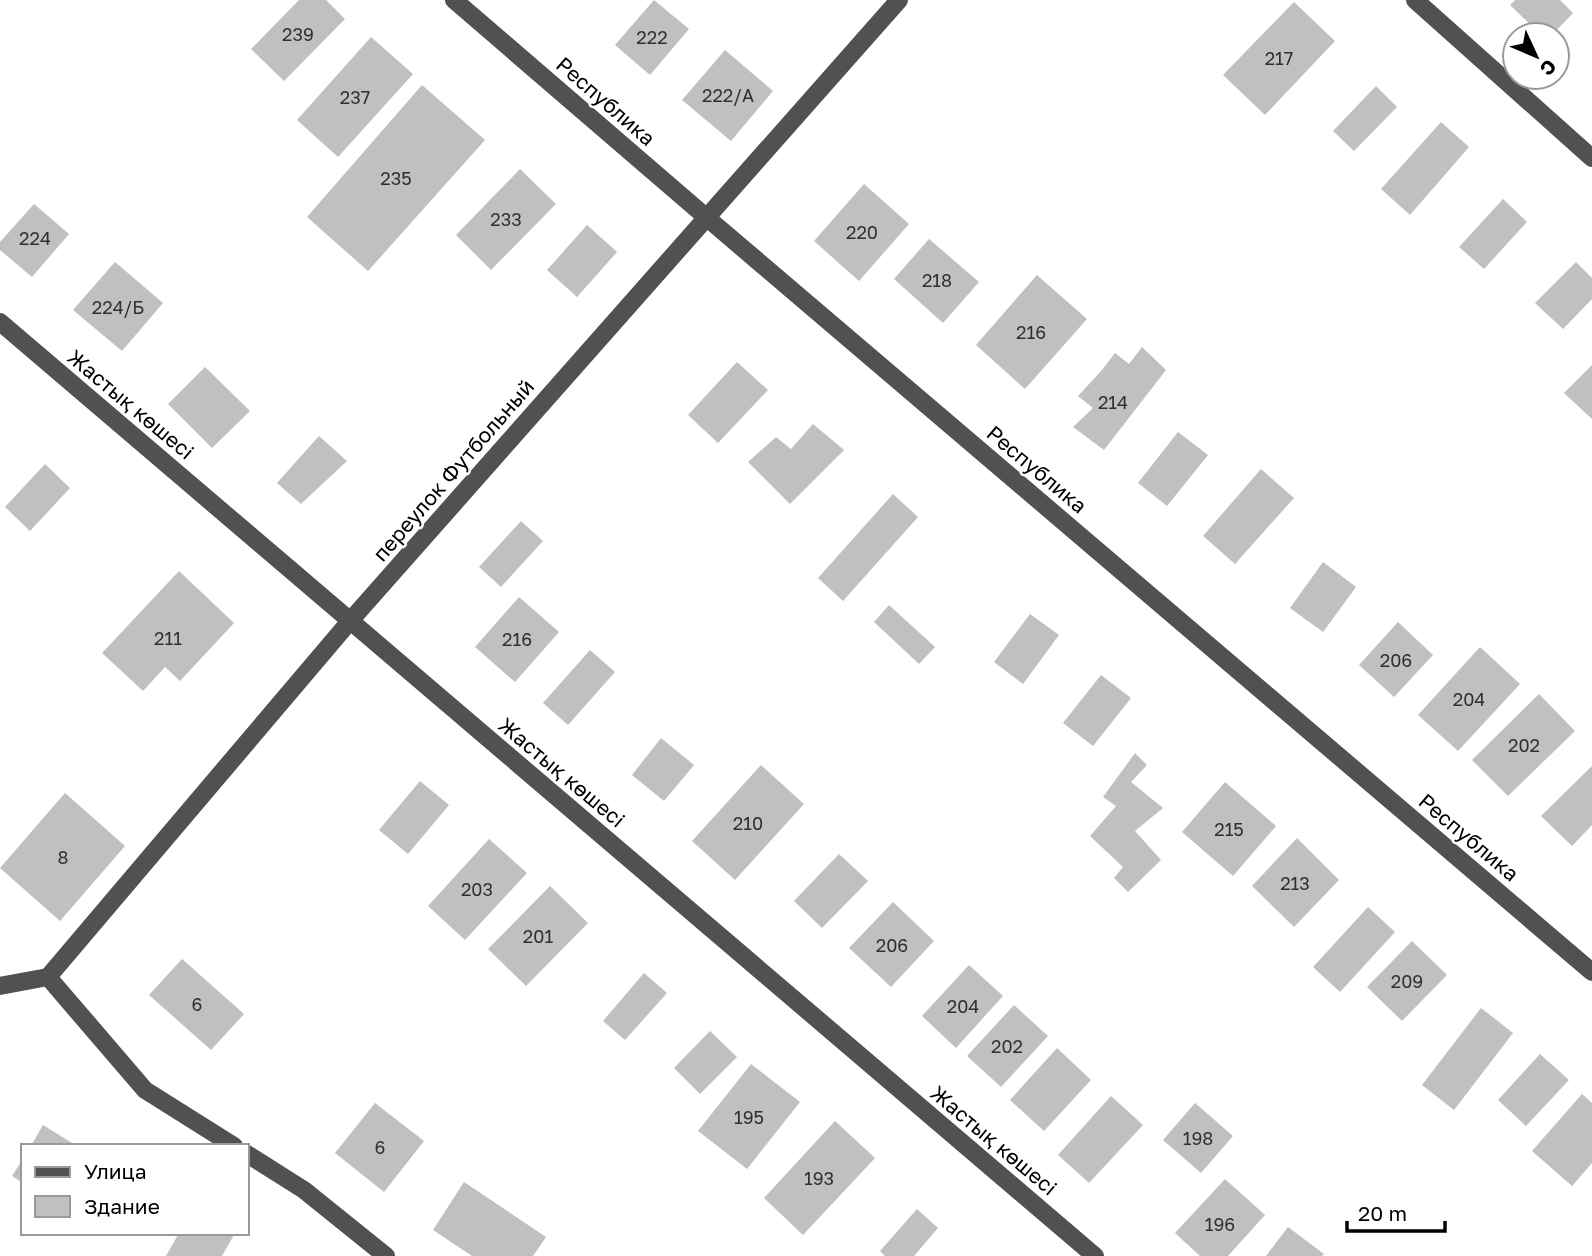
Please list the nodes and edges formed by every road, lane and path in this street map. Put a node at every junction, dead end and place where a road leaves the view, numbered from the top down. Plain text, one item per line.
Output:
1 (454, 0) edge
2 (899, 0) edge
3 (1415, 0) edge
4 (1592, 158) edge
5 (706, 217) junction
6 (0, 322) edge
7 (351, 621) junction
8 (1592, 972) edge
9 (48, 977) junction
10 (0, 986) edge
11 (230, 1144) edge
12 (248, 1155) edge
13 (386, 1256) edge
14 (1095, 1256) edge

1 - 5 street, Республика
2 - 5 street, переулок Футбольный
3 - 4 street
5 - 7 street, переулок Футбольный
5 - 8 street, Республика
6 - 7 street, Жастық көшесі
7 - 9 street, переулок Футбольный
7 - 14 street, Жастық көшесі
9 - 10 street
9 - 11 street
12 - 13 street

